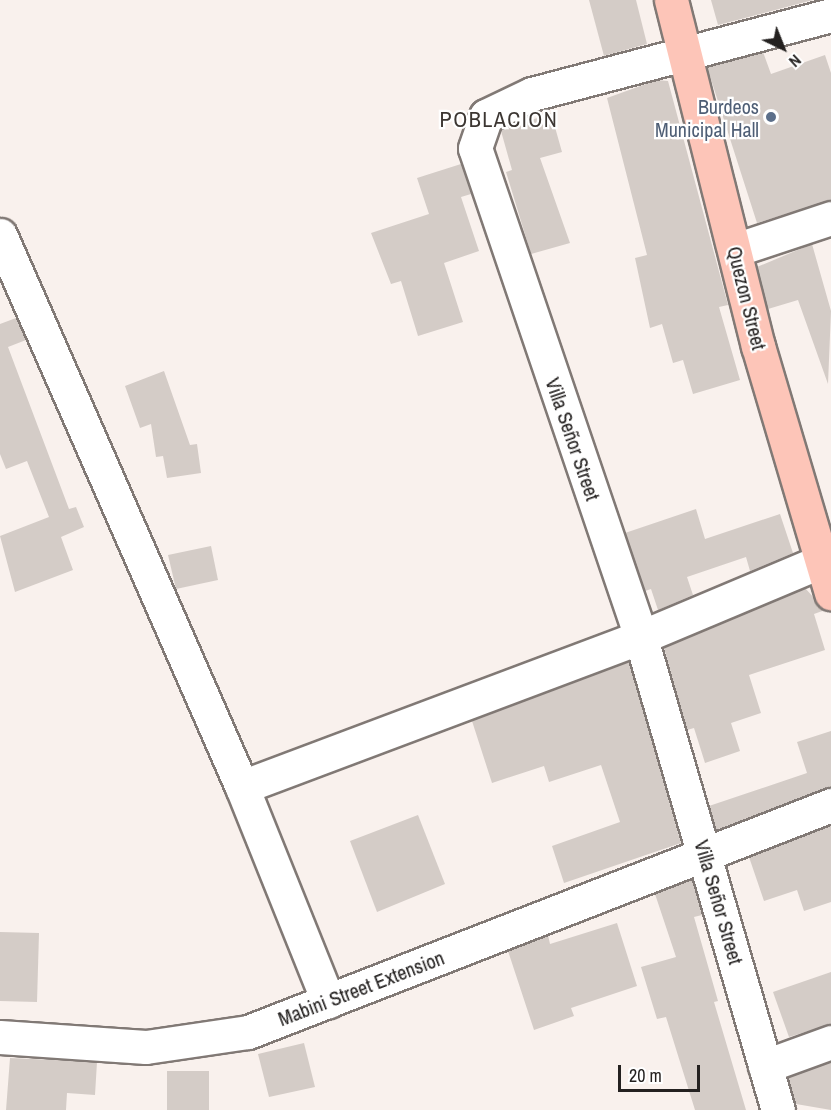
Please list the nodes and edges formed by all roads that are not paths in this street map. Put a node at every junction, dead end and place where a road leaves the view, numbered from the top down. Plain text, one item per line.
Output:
1 (671, 0) edge
2 (827, 0) edge
3 (831, 13) edge
4 (688, 56) junction
5 (831, 218) edge
6 (0, 235) edge
7 (735, 250) junction
8 (826, 558) edge
9 (831, 593) edge
10 (641, 637) junction
11 (242, 787) junction
12 (831, 805) edge
13 (707, 854) junction
14 (328, 1001) junction
15 (0, 1037) edge
16 (831, 1042) edge
17 (765, 1066) junction
18 (778, 1110) edge

1 - 4 main road, Quezon Street
2 - 3 street
3 - 4 street, Villa Señor Street
4 - 7 main road, Quezon Street
4 - 10 street, Villa Señor Street
5 - 7 street
6 - 11 street
7 - 8 main road, Quezon Street
8 - 9 main road, Quezon Street
8 - 10 street
10 - 11 street
10 - 13 street, Villa Señor Street
11 - 14 street
12 - 13 street, Mabini Street Extension
13 - 14 street, Mabini Street Extension
13 - 17 street, Villa Señor Street
14 - 15 street, Mabini Street Extension
16 - 17 street
17 - 18 street, Villa Señor Street

